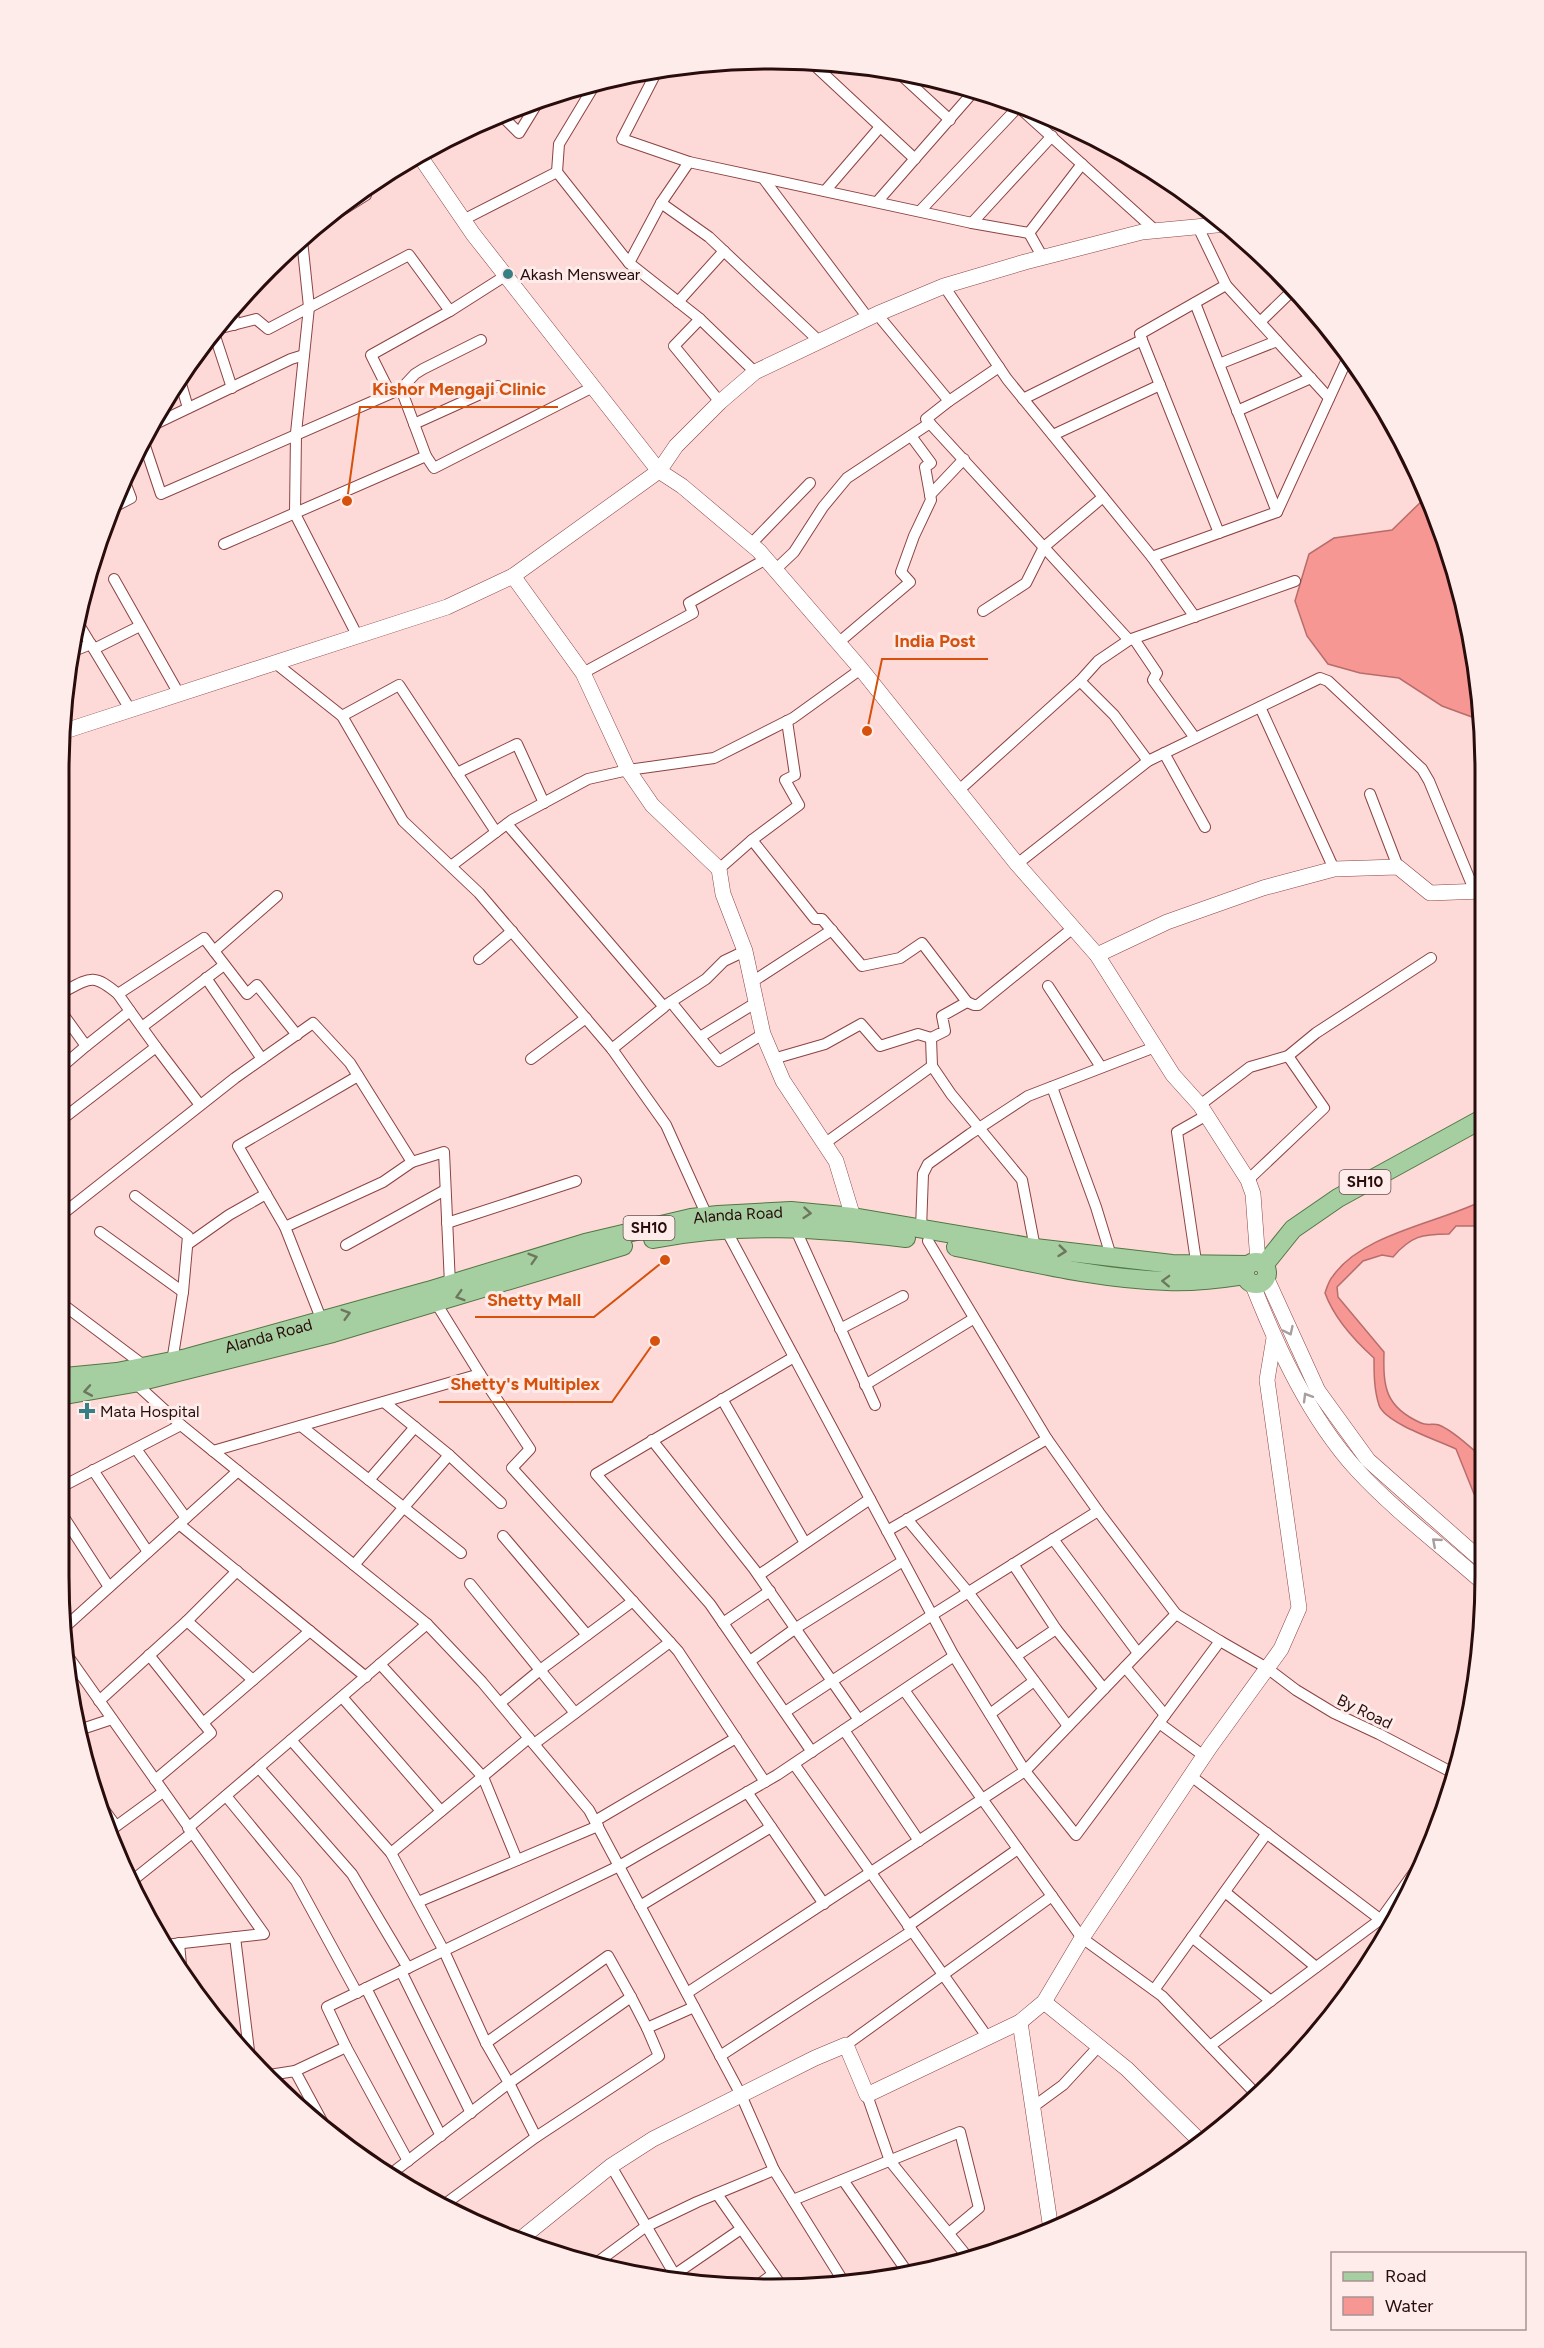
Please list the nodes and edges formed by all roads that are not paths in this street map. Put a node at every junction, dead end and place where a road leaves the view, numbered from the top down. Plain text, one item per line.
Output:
1 (821, 71) edge
2 (652, 80) edge
3 (910, 83) edge
4 (590, 93) edge
5 (969, 97) edge
6 (532, 111) edge
7 (1011, 111) edge
8 (950, 120) junction
9 (507, 121) edge
10 (1035, 121) edge
11 (880, 127) junction
12 (1052, 136) junction
13 (915, 159) junction
14 (423, 162) edge
15 (689, 162) junction
16 (1082, 164) junction
17 (557, 172) junction
18 (763, 178) junction
19 (825, 191) junction
20 (877, 202) junction
21 (661, 203) junction
22 (920, 212) junction
23 (463, 220) junction
24 (972, 223) junction
25 (1214, 225) edge
26 (1198, 227) junction
27 (1156, 231) junction
28 (1029, 233) junction
29 (303, 248) edge
30 (724, 251) junction
31 (1043, 258) junction
32 (629, 262) junction
33 (505, 276) junction
34 (1226, 285) junction
35 (945, 286) junction
36 (1288, 295) edge
37 (678, 302) junction
38 (1195, 303) junction
39 (309, 307) junction
40 (450, 311) junction
41 (872, 316) junction
42 (233, 320) edge
43 (700, 320) junction
44 (1260, 322) junction
45 (234, 325) junction
46 (228, 326) edge
47 (481, 340) dead end
48 (1142, 340) junction
49 (217, 341) edge
50 (819, 341) junction
51 (1277, 341) junction
52 (304, 355) junction
53 (1219, 364) junction
54 (1345, 364) edge
55 (999, 367) junction
56 (755, 372) junction
57 (1311, 378) junction
58 (1160, 385) junction
59 (498, 386) dead end
60 (232, 387) junction
61 (594, 387) junction
62 (182, 389) edge
63 (396, 391) junction
64 (1329, 398) junction
65 (1023, 399) junction
66 (949, 401) junction
67 (720, 402) junction
68 (188, 408) junction
69 (1237, 411) junction
70 (163, 420) edge
71 (930, 423) junction
72 (414, 424) junction
73 (296, 433) junction
74 (1053, 435) junction
75 (911, 436) junction
76 (147, 451) edge
77 (426, 456) junction
78 (964, 459) junction
79 (659, 471) junction
80 (810, 483) dead end
81 (128, 491) edge
82 (930, 495) junction
83 (1102, 497) junction
84 (123, 502) edge
85 (1277, 512) junction
86 (295, 514) junction
87 (1219, 533) junction
88 (224, 544) dead end
89 (751, 544) junction
90 (1044, 547) junction
91 (1152, 557) junction
92 (770, 564) junction
93 (513, 576) junction
94 (114, 579) dead end
95 (1295, 581) dead end
96 (983, 611) dead end
97 (1195, 617) junction
98 (140, 626) junction
99 (84, 633) edge
100 (358, 637) junction
101 (1132, 640) junction
102 (838, 643) junction
103 (92, 647) junction
104 (80, 650) edge
105 (274, 662) junction
106 (861, 669) junction
107 (583, 673) junction
108 (1080, 681) junction
109 (179, 693) junction
110 (1260, 707) junction
111 (131, 711) junction
112 (342, 716) junction
113 (787, 721) junction
114 (71, 729) edge
115 (1195, 738) junction
116 (1164, 753) junction
117 (1148, 761) junction
118 (628, 770) junction
119 (458, 773) junction
120 (958, 791) junction
121 (1370, 794) dead end
122 (544, 802) junction
123 (507, 824) junction
124 (1205, 827) dead end
125 (496, 832) junction
126 (752, 840) junction
127 (1017, 864) junction
128 (451, 866) junction
129 (1398, 867) junction
130 (719, 869) junction
131 (1334, 869) junction
132 (1475, 882) edge
133 (1475, 891) edge
134 (277, 896) dead end
135 (1073, 928) junction
136 (832, 930) junction
137 (512, 931) junction
138 (214, 951) junction
139 (745, 951) junction
140 (1097, 955) junction
141 (1431, 958) dead end
142 (479, 959) dead end
143 (224, 965) junction
144 (206, 978) junction
145 (752, 982) junction
146 (1048, 986) dead end
147 (69, 989) edge
148 (118, 994) junction
149 (757, 1002) junction
150 (967, 1002) junction
151 (667, 1004) junction
152 (130, 1011) junction
153 (586, 1018) junction
154 (69, 1023) edge
155 (142, 1027) junction
156 (763, 1034) junction
157 (297, 1035) junction
158 (700, 1037) junction
159 (931, 1038) junction
160 (86, 1046) junction
161 (156, 1047) junction
162 (1155, 1047) junction
163 (612, 1049) junction
164 (1288, 1056) junction
165 (262, 1059) junction
166 (531, 1059) dead end
167 (773, 1059) junction
168 (69, 1061) edge
169 (932, 1066) junction
170 (1101, 1067) junction
171 (358, 1076) junction
172 (1052, 1087) junction
173 (200, 1105) junction
174 (1203, 1110) junction
175 (69, 1114) edge
176 (1475, 1123) edge
177 (978, 1128) junction
178 (824, 1144) junction
179 (412, 1162) junction
180 (1248, 1180) junction
181 (576, 1181) dead end
182 (445, 1190) junction
183 (266, 1194) junction
184 (135, 1196) dead end
185 (69, 1209) edge
186 (843, 1221) junction
187 (447, 1223) junction
188 (716, 1223) junction
189 (285, 1227) junction
190 (795, 1228) junction
191 (100, 1232) dead end
192 (924, 1235) junction
193 (638, 1236) junction
194 (188, 1244) junction
195 (346, 1245) dead end
196 (1035, 1248) junction
197 (1111, 1256) junction
198 (1255, 1271) junction
199 (1198, 1272) junction
200 (450, 1284) junction
201 (183, 1292) junction
202 (903, 1296) dead end
203 (436, 1303) junction
204 (69, 1309) edge
205 (973, 1319) junction
206 (322, 1321) junction
207 (840, 1329) junction
208 (1274, 1338) junction
209 (794, 1357) junction
210 (172, 1362) junction
211 (152, 1371) junction
212 (480, 1374) junction
213 (69, 1377) edge
214 (128, 1377) junction
215 (865, 1385) junction
216 (69, 1394) edge
217 (722, 1399) junction
218 (384, 1402) junction
219 (875, 1405) dead end
220 (181, 1425) junction
221 (302, 1426) junction
222 (414, 1427) junction
223 (1047, 1438) junction
224 (652, 1440) junction
225 (136, 1449) junction
226 (213, 1451) junction
227 (449, 1455) junction
228 (93, 1470) junction
229 (238, 1471) junction
230 (369, 1480) junction
231 (69, 1483) edge
232 (870, 1499) junction
233 (501, 1503) dead end
234 (404, 1508) junction
235 (1098, 1511) junction
236 (907, 1519) junction
237 (183, 1521) junction
238 (69, 1525) edge
239 (887, 1531) junction
240 (503, 1536) dead end
241 (1053, 1539) junction
242 (806, 1543) junction
243 (148, 1552) junction
244 (461, 1553) dead end
245 (1475, 1555) edge
246 (903, 1561) junction
247 (1013, 1564) junction
248 (354, 1565) junction
249 (237, 1571) junction
250 (759, 1575) junction
251 (1475, 1576) edge
252 (470, 1584) dead end
253 (109, 1587) junction
254 (770, 1591) junction
255 (968, 1592) junction
256 (633, 1601) junction
257 (1176, 1614) junction
258 (932, 1615) junction
259 (187, 1621) junction
260 (71, 1622) edge
261 (723, 1623) junction
262 (427, 1624) junction
263 (795, 1628) junction
264 (1056, 1629) junction
265 (310, 1631) junction
266 (587, 1635) junction
267 (1220, 1641) junction
268 (670, 1642) junction
269 (1138, 1653) junction
270 (149, 1655) junction
271 (954, 1656) junction
272 (1016, 1656) junction
273 (750, 1662) junction
274 (380, 1664) junction
275 (75, 1667) edge
276 (1125, 1667) junction
277 (1268, 1668) junction
278 (540, 1670) junction
279 (366, 1677) junction
280 (253, 1680) junction
281 (831, 1680) junction
282 (1034, 1681) junction
283 (1104, 1689) junction
284 (904, 1690) junction
285 (342, 1697) junction
286 (99, 1701) junction
287 (500, 1703) junction
288 (784, 1712) junction
289 (575, 1713) junction
290 (990, 1714) junction
291 (112, 1719) junction
292 (1162, 1719) junction
293 (859, 1720) junction
294 (203, 1723) junction
295 (1068, 1726) junction
296 (86, 1728) edge
297 (844, 1730) junction
298 (736, 1738) junction
299 (291, 1740) junction
300 (532, 1741) junction
301 (812, 1752) junction
302 (1204, 1756) junction
303 (794, 1764) junction
304 (259, 1768) junction
305 (1447, 1770) edge
306 (1025, 1771) junction
307 (1191, 1776) junction
308 (483, 1777) junction
309 (155, 1780) junction
310 (765, 1782) junction
311 (163, 1792) junction
312 (747, 1792) junction
313 (226, 1796) junction
314 (982, 1799) junction
315 (441, 1811) junction
316 (596, 1823) junction
317 (771, 1827) junction
318 (116, 1828) edge
319 (190, 1831) junction
320 (1267, 1833) junction
321 (919, 1841) junction
322 (1018, 1849) junction
323 (391, 1852) junction
324 (517, 1860) junction
325 (619, 1866) junction
326 (871, 1873) junction
327 (137, 1877) edge
328 (1225, 1892) junction
329 (1052, 1896) junction
330 (418, 1902) junction
331 (824, 1904) junction
332 (640, 1906) junction
333 (1384, 1922) edge
334 (1383, 1924) edge
335 (910, 1928) junction
336 (236, 1937) junction
337 (1192, 1937) junction
338 (1082, 1938) junction
339 (179, 1943) junction
340 (173, 1944) edge
341 (444, 1950) junction
342 (180, 1956) edge
343 (1316, 1967) junction
344 (404, 1970) junction
345 (943, 1974) junction
346 (361, 1990) junction
347 (1154, 1990) junction
348 (687, 1993) junction
349 (631, 1997) junction
350 (1271, 2001) junction
351 (1044, 2002) junction
352 (694, 2007) junction
353 (1020, 2022) junction
354 (647, 2028) junction
355 (988, 2038) junction
356 (486, 2043) junction
357 (846, 2045) junction
358 (248, 2046) edge
359 (1099, 2046) junction
360 (1210, 2046) junction
361 (346, 2047) junction
362 (720, 2056) junction
363 (295, 2071) junction
364 (276, 2074) edge
365 (510, 2083) junction
366 (1252, 2090) edge
367 (741, 2095) junction
368 (867, 2095) junction
369 (1033, 2107) junction
370 (317, 2113) edge
371 (471, 2113) junction
372 (441, 2136) junction
373 (536, 2137) junction
374 (1196, 2137) edge
375 (890, 2160) junction
376 (408, 2161) junction
377 (611, 2166) junction
378 (396, 2170) edge
379 (774, 2170) junction
380 (843, 2180) junction
381 (717, 2194) junction
382 (793, 2200) junction
383 (449, 2201) edge
384 (1048, 2222) edge
385 (645, 2227) junction
386 (741, 2229) junction
387 (949, 2233) junction
388 (526, 2234) edge
389 (964, 2252) edge
390 (603, 2258) edge
391 (903, 2266) edge
392 (671, 2271) edge
393 (683, 2273) edge
394 (773, 2274) junction
395 (840, 2275) edge
396 (767, 2279) edge
397 (776, 2279) edge

1 - 11 street
2 - 15 street
3 - 8 street
4 - 17 street
5 - 8 street
6 - 9 street
7 - 22 street
8 - 13 street
10 - 12 street
11 - 13 street
11 - 19 street
12 - 16 street
12 - 24 street
13 - 20 street
14 - 23 street
15 - 18 street
15 - 21 street
16 - 27 street
16 - 28 street
17 - 23 street
17 - 32 street
18 - 19 street
18 - 41 street
19 - 20 street
20 - 22 street
21 - 30 street
21 - 32 street
22 - 24 street
23 - 33 street
24 - 28 street
25 - 26 street
26 - 27 street
26 - 34 street
27 - 31 street
28 - 31 street
29 - 39 street
30 - 37 street
30 - 50 street
31 - 35 street
32 - 37 street
33 - 40 street
33 - 61 street
34 - 38 street
34 - 44 street
35 - 41 street
35 - 55 street
36 - 44 street
37 - 43 street
38 - 48 street
38 - 53 street
39 - 40 street
39 - 45 street
39 - 52 street
40 - 63 street
41 - 50 street
41 - 66 street
42 - 45 street
43 - 56 street
43 - 67 street
44 - 51 street
45 - 46 street
47 - 63 street
48 - 58 street
48 - 65 street
49 - 60 street
50 - 56 street
51 - 53 street
51 - 57 street
52 - 60 street
52 - 73 street
53 - 69 street
54 - 64 street
55 - 65 street
55 - 66 street
56 - 67 street
57 - 64 street
57 - 69 street
58 - 74 street
58 - 87 street
59 - 72 street
60 - 68 street
61 - 77 street
61 - 79 street
62 - 68 street
63 - 72 street
63 - 73 street
64 - 85 street
65 - 74 street
66 - 71 street
67 - 79 street
68 - 70 street
69 - 85 street
71 - 75 street
71 - 78 street
72 - 77 street
73 - 76 street
73 - 86 street
74 - 83 street
75 - 82 street
75 - 92 street
77 - 86 street
78 - 82 street
78 - 90 street
79 - 89 street
79 - 93 street
80 - 89 street
81 - 84 street
82 - 102 street
83 - 90 street
83 - 91 street
85 - 87 street
86 - 88 street
86 - 100 street
87 - 91 street
89 - 92 street
90 - 96 street
90 - 101 street
91 - 97 street
92 - 102 street
92 - 107 street
93 - 100 street
93 - 107 street
94 - 98 street
95 - 97 street
97 - 101 street
98 - 103 street
98 - 109 street
99 - 103 street
100 - 105 street
101 - 108 street
101 - 115 street
102 - 106 street
103 - 104 street
103 - 111 street
105 - 109 street
105 - 112 street
106 - 113 street
106 - 120 street
107 - 118 street
108 - 117 street
108 - 120 street
109 - 111 street
110 - 115 street
110 - 131 street
110 - 132 street
111 - 114 street
112 - 119 street
112 - 128 street
113 - 118 street
113 - 126 street
115 - 116 street
116 - 117 street
116 - 124 street
117 - 127 street
118 - 122 street
118 - 130 street
119 - 122 street
119 - 125 street
120 - 127 street
121 - 129 street
122 - 123 street
123 - 125 street
123 - 151 street
125 - 128 street
126 - 130 street
126 - 136 street
127 - 135 street
128 - 137 street
129 - 131 street
129 - 133 street
130 - 139 street
131 - 140 street
134 - 138 street
135 - 140 street
135 - 150 street
136 - 145 street
136 - 150 street
137 - 142 street
137 - 153 street
138 - 143 street
138 - 148 street
139 - 145 street
139 - 151 street
140 - 162 street
141 - 164 street
143 - 144 street
143 - 157 street
144 - 155 street
144 - 165 street
145 - 149 street
146 - 170 street
147 - 148 street
148 - 152 street
149 - 156 street
149 - 158 street
150 - 159 street
151 - 158 street
151 - 163 street
152 - 155 street
152 - 160 street
153 - 163 street
153 - 166 street
154 - 160 street
155 - 161 street
156 - 158 street
156 - 167 street
157 - 165 street
157 - 171 street
159 - 167 street
159 - 169 street
160 - 168 street
161 - 173 street
161 - 175 street
162 - 170 street
162 - 174 street
163 - 188 street
164 - 174 street
164 - 180 street
165 - 173 street
167 - 178 street
169 - 177 street
169 - 178 street
170 - 172 street
171 - 179 street
171 - 183 street
172 - 177 street
172 - 197 street
173 - 185 street
174 - 180 street
174 - 199 street
176 - 198 main road, SH10
177 - 192 street
177 - 196 street
178 - 186 street
179 - 182 street
179 - 189 street
180 - 198 street
181 - 187 street
182 - 187 street
182 - 195 street
183 - 189 street
183 - 194 street
184 - 194 street
188 -> 186 main road, Alanda Road / SH10
186 - 190 main road, Alanda Road / SH10
186 - 192 main road, Alanda Road / SH10
187 - 200 street
188 - 190 main road, Alanda Road / SH10
188 - 193 main road, Alanda Road / SH10
188 - 209 street
189 - 206 street
190 - 207 street
191 - 201 street
192 - 196 main road, Alanda Road / SH10
199 -> 192 main road, Alanda Road / SH10
192 - 205 street
200 -> 193 main road, Alanda Road / SH10
193 -> 203 main road, Alanda Road / SH10
194 - 201 street
196 -> 197 main road, Alanda Road / SH10
197 - 199 main road, Alanda Road / SH10
198 - 199 main road, Alanda Road / SH10
198 - 208 street
198 -> 245 street
206 -> 200 main road, Alanda Road / SH10
201 - 210 street
202 - 207 street
203 - 211 main road, Alanda Road / SH10
203 - 212 street
204 - 211 street
205 - 215 street
205 - 223 street
206 - 210 main road, Alanda Road / SH10
207 - 215 street
251 -> 208 street
208 - 277 street
209 - 217 street
209 - 232 street
210 - 211 main road, Alanda Road / SH10
211 - 214 main road, Alanda Road / SH10
212 - 218 street
212 - 256 street
213 - 214 main road, Alanda Road / SH10
214 -> 216 main road, Alanda Road / SH10
214 - 220 street
215 - 219 street
217 - 224 street
217 - 242 street
218 - 221 street
218 - 222 street
220 - 225 street
220 - 226 street
221 - 226 street
221 - 230 street
222 - 227 street
222 - 230 street
223 - 235 street
223 - 236 street
224 - 250 street
224 - 261 street
225 - 228 street
225 - 237 street
226 - 229 street
227 - 233 street
227 - 234 street
228 - 231 street
228 - 243 street
229 - 237 street
229 - 248 street
230 - 234 street
232 - 239 street
232 - 242 street
234 - 244 street
234 - 248 street
235 - 241 street
235 - 257 street
236 - 239 street
236 - 255 street
237 - 243 street
237 - 249 street
238 - 253 street
239 - 246 street
240 - 266 street
241 - 247 street
241 - 269 street
242 - 250 street
243 - 253 street
246 - 258 street
246 - 263 street
247 - 255 street
247 - 264 street
248 - 262 street
249 - 259 street
249 - 265 street
250 - 254 street
252 - 278 street
253 - 260 street
254 - 261 street
254 - 263 street
255 - 258 street
255 - 272 street
256 - 266 street
256 - 268 street
257 - 267 street, By Road
257 - 269 street
258 - 271 street
258 - 281 street
259 - 270 street
259 - 280 street
261 - 273 street
262 - 274 street
262 - 287 street
263 - 273 street
263 - 281 street
264 - 272 street
264 - 283 street
265 - 279 street
265 - 280 street
266 - 278 street
267 - 277 street, By Road
267 - 292 street
268 - 289 street
268 - 298 street
269 - 276 street
270 - 286 street
270 - 294 street
271 - 284 street
271 - 290 street
272 - 282 street
273 - 288 street
274 - 279 street
274 - 308 street
275 - 286 street
276 - 283 street
276 - 292 street
277 - 302 street
277 - 305 street, By Road
278 - 287 street
278 - 289 street
279 - 285 street
280 - 294 street
281 - 288 street
281 - 293 street
282 - 290 street
282 - 295 street
283 - 295 street
284 - 293 street
284 - 314 street
285 - 299 street
285 - 315 street
286 - 291 street
287 - 300 street
288 - 301 street
289 - 300 street
290 - 306 street
291 - 296 street
291 - 309 street
292 - 302 street
292 - 306 street
293 - 297 street
294 - 309 street
295 - 306 street
297 - 301 street
297 - 321 street
298 - 310 street
298 - 316 street
299 - 304 street
299 - 323 street
300 - 308 street
300 - 316 street
301 - 303 street
302 - 307 street
303 - 310 street
303 - 326 street
304 - 313 street
304 - 344 street
306 - 314 street
307 - 320 street
307 - 338 street
308 - 315 street
308 - 324 street
309 - 311 street
310 - 312 street
311 - 318 street
311 - 319 street
312 - 317 street
312 - 325 street
313 - 319 street
313 - 346 street
314 - 321 street
314 - 322 street
315 - 323 street
316 - 324 street
316 - 325 street
317 - 331 street
317 - 332 street
319 - 327 street
319 - 336 street
320 - 328 street
320 - 333 street
321 - 326 street
322 - 329 street
322 - 335 street
323 - 330 street
324 - 330 street
325 - 332 street
325 - 341 street
326 - 331 street
326 - 335 street
328 - 337 street
328 - 343 street
329 - 338 street
329 - 345 street
330 - 341 street
331 - 348 street
332 - 348 street
334 - 343 street
335 - 345 street
335 - 362 street
336 - 339 street
336 - 358 street
337 - 347 street
337 - 350 street
338 - 347 street
338 - 351 street
339 - 340 street
339 - 342 street
341 - 344 street
341 - 356 street
343 - 350 street
344 - 346 street
344 - 371 street
345 - 355 street
345 - 357 street
346 - 361 street
346 - 372 street
347 - 360 street
348 - 352 street
349 - 354 street
349 - 356 street
349 - 365 street
350 - 360 street
351 - 353 street
351 - 359 street
352 - 354 street
352 - 362 street
353 - 355 street
353 - 369 street
354 - 373 street
355 - 368 street
356 - 365 street
357 - 367 street
357 - 368 street
359 - 369 street
359 - 374 street
360 - 366 street
361 - 363 street
361 - 376 street
362 - 367 street
363 - 364 street
363 - 370 street
365 - 371 street
365 - 373 street
367 - 377 street
367 - 379 street
368 - 375 street
369 - 384 street
371 - 372 street
372 - 376 street
373 - 383 street
375 - 380 street
375 - 387 street
375 - 387 street
376 - 378 street
377 - 385 street
377 - 388 street
379 - 381 street
379 - 382 street
380 - 382 street
380 - 391 street
381 - 385 street
381 - 386 street
382 - 395 street
385 - 390 street
385 - 392 street
386 - 393 street
386 - 394 street
387 - 389 street
394 - 396 street
394 - 397 street

